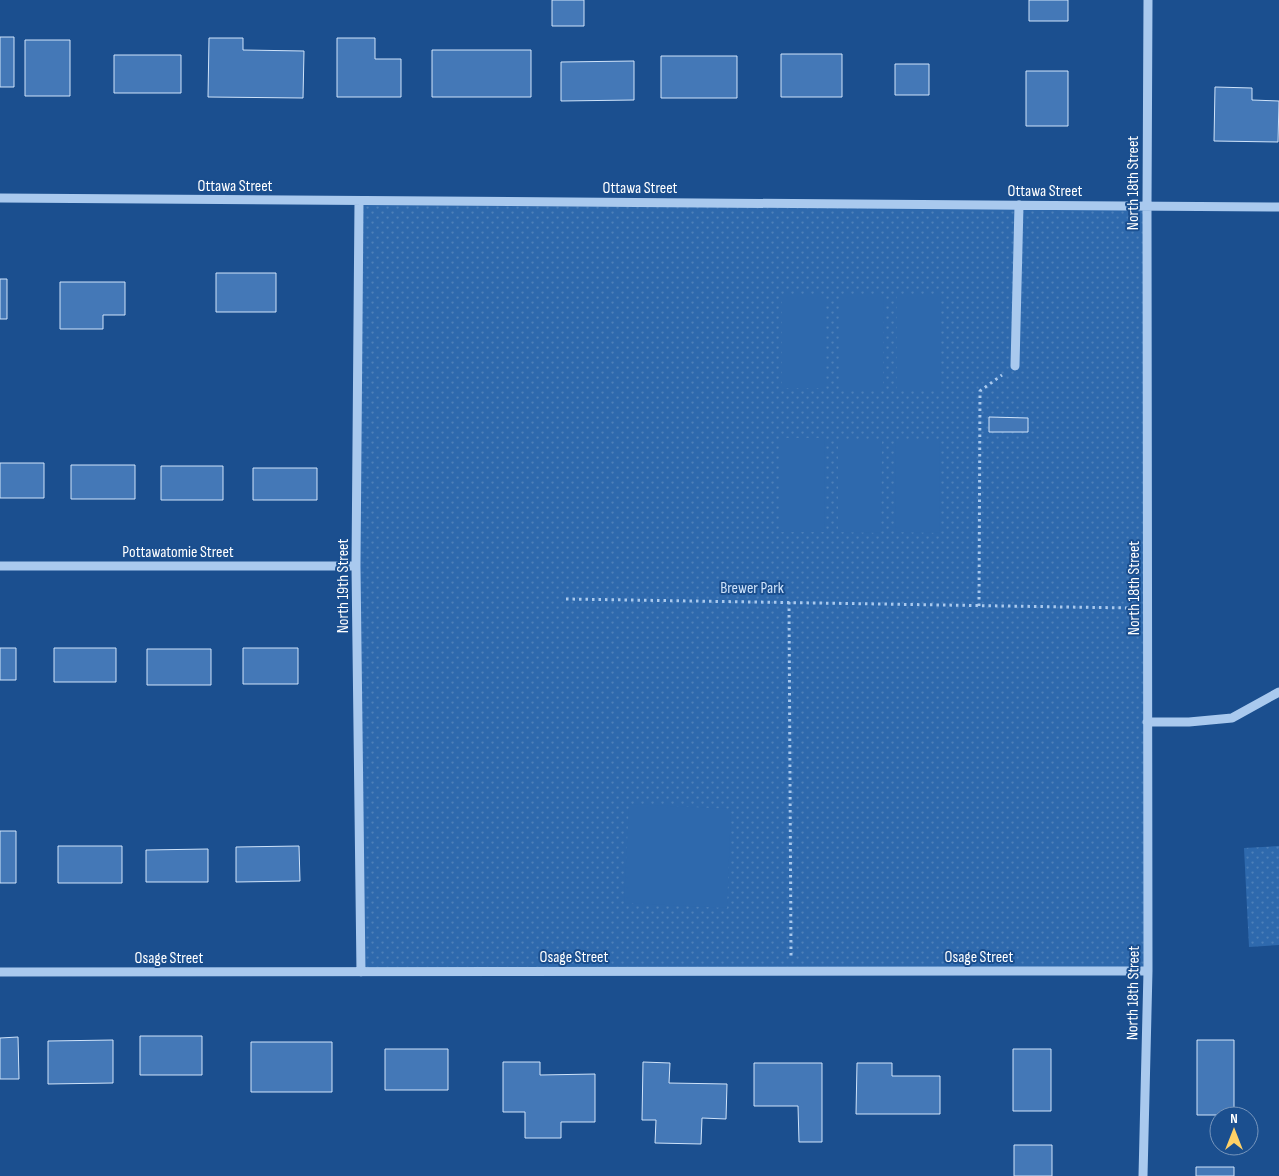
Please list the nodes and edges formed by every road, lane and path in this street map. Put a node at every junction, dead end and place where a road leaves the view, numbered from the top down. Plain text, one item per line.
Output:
1 (1148, 0) edge
2 (0, 198) edge
3 (359, 201) junction
4 (1020, 205) junction
5 (1147, 206) junction
6 (1279, 207) edge
7 (1015, 366) joint
8 (0, 566) edge
9 (356, 566) junction
10 (566, 599) dead end
11 (789, 602) junction
12 (979, 606) junction
13 (1148, 608) junction
14 (1279, 692) edge
15 (1147, 722) junction
16 (791, 971) junction
17 (1148, 971) junction
18 (0, 972) edge
19 (361, 972) junction
20 (1143, 1176) edge

1 - 5 street, North 18th Street
2 - 3 street, Ottawa Street
3 - 4 street, Ottawa Street
3 - 9 street, North 19th Street
4 - 5 street, Ottawa Street
4 - 7 street
5 - 6 street, Ottawa Street
5 - 13 street, North 18th Street
7 - 12 path
8 - 9 street, Pottawatomie Street
9 - 19 street, North 19th Street
10 - 11 path
11 - 12 path
11 - 16 path
12 - 13 path
13 - 15 street, North 18th Street
14 - 15 street
15 - 17 street, North 18th Street
16 - 17 street, Osage Street
16 - 19 street, Osage Street
17 - 20 street, North 18th Street
18 - 19 street, Osage Street

